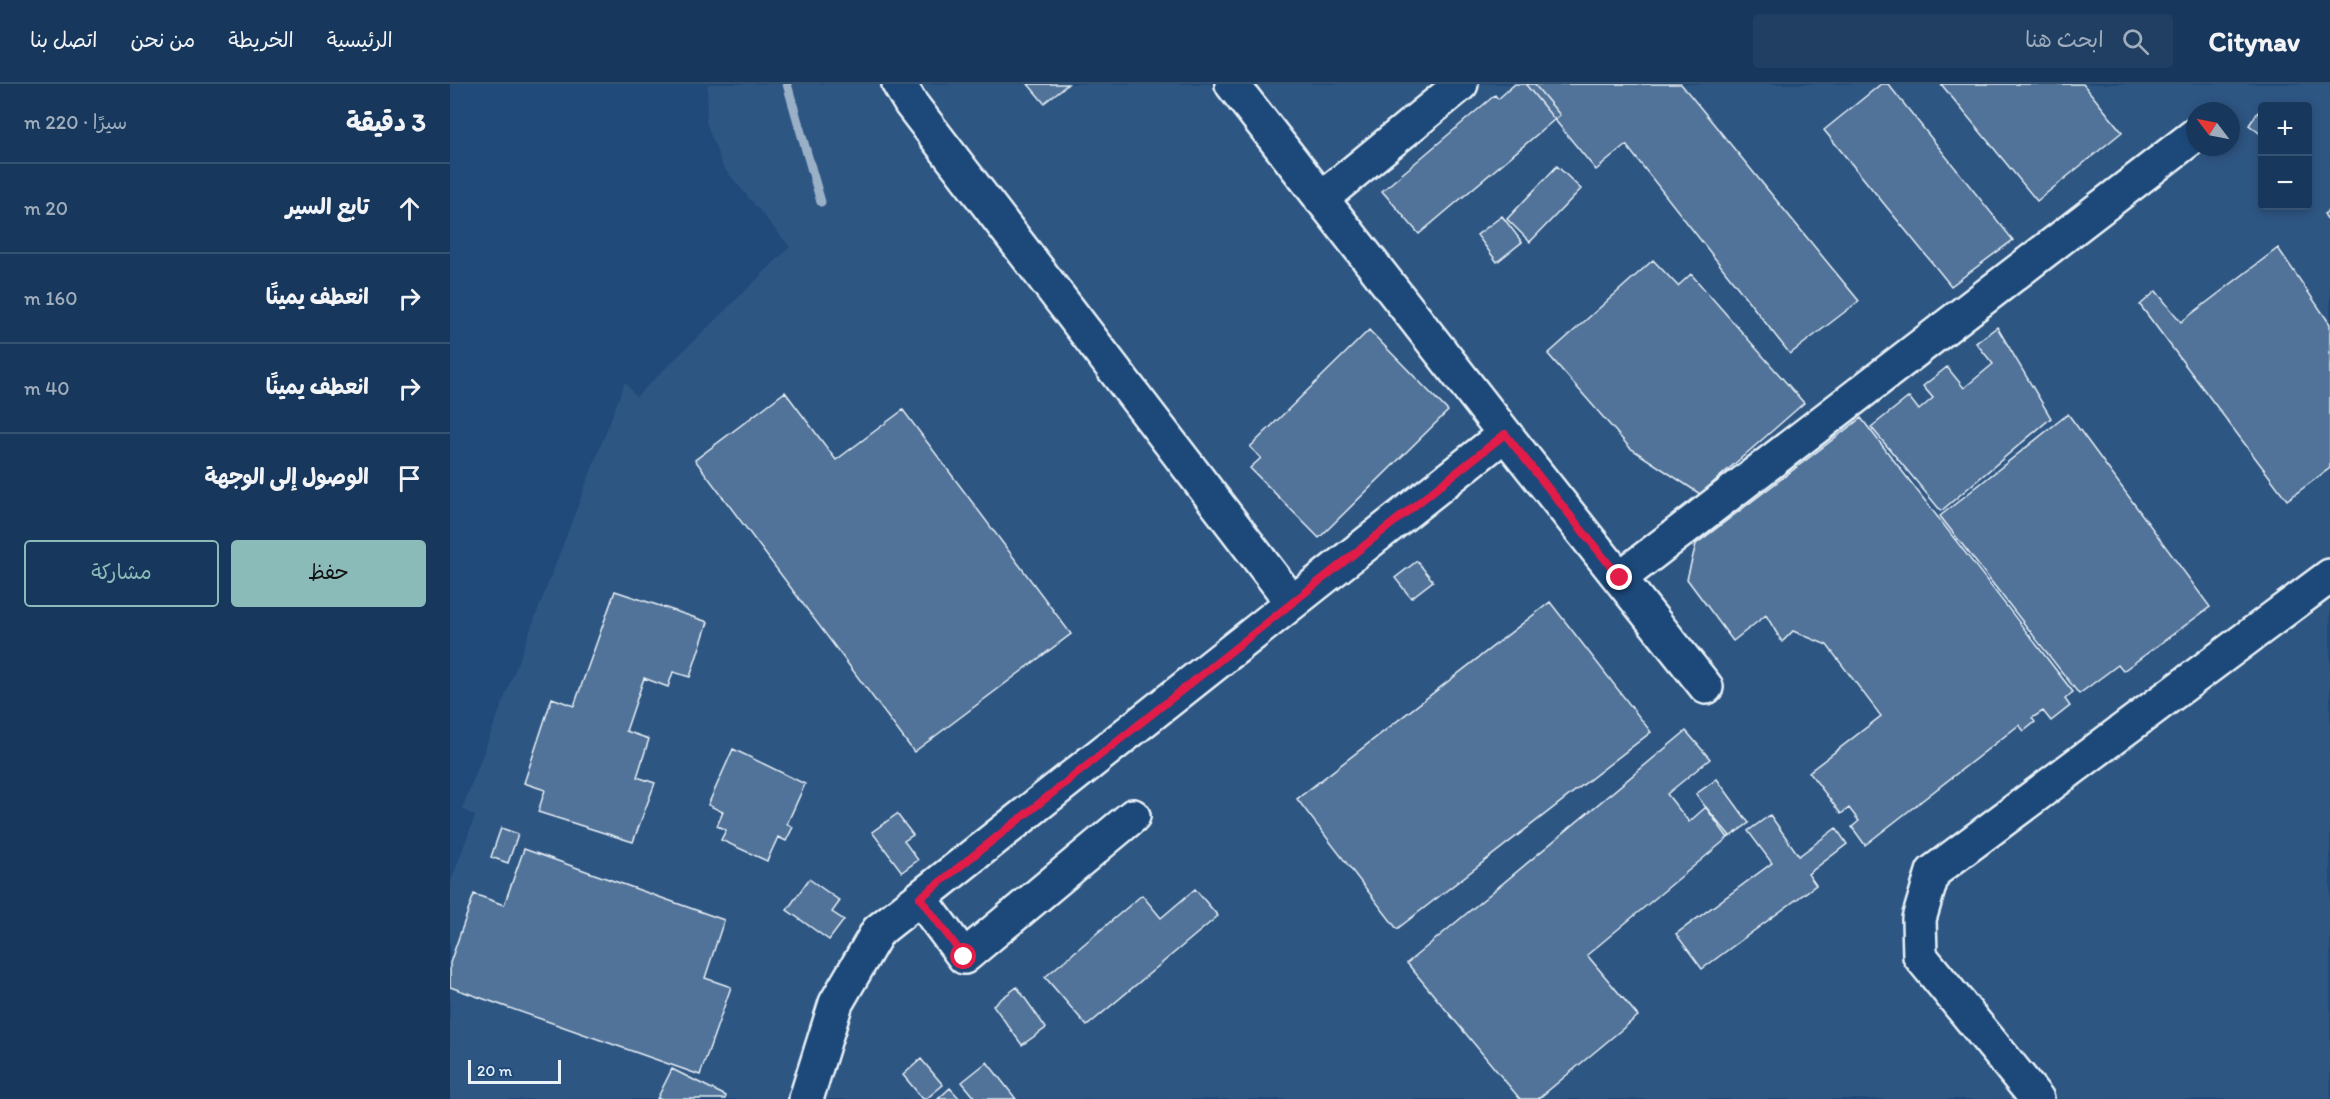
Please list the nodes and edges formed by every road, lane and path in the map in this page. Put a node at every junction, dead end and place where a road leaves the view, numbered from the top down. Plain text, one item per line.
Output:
1 (1232, 84) edge
2 (1461, 84) edge
3 (912, 91) edge
4 (2186, 142) edge
5 (1321, 199) junction
6 (1505, 434) junction
7 (2330, 576) edge
8 (1620, 578) junction
9 (1292, 603) junction
10 (1706, 687) dead end
11 (1133, 816) dead end
12 (920, 898) junction
13 (806, 1099) edge
14 (2037, 1099) edge

1 - 5 street
2 - 5 street
3 - 9 street
4 - 8 street
5 - 6 street
6 - 8 street
6 - 9 street
7 - 14 street
8 - 10 street
9 - 12 street
11 - 12 street
12 - 13 street

